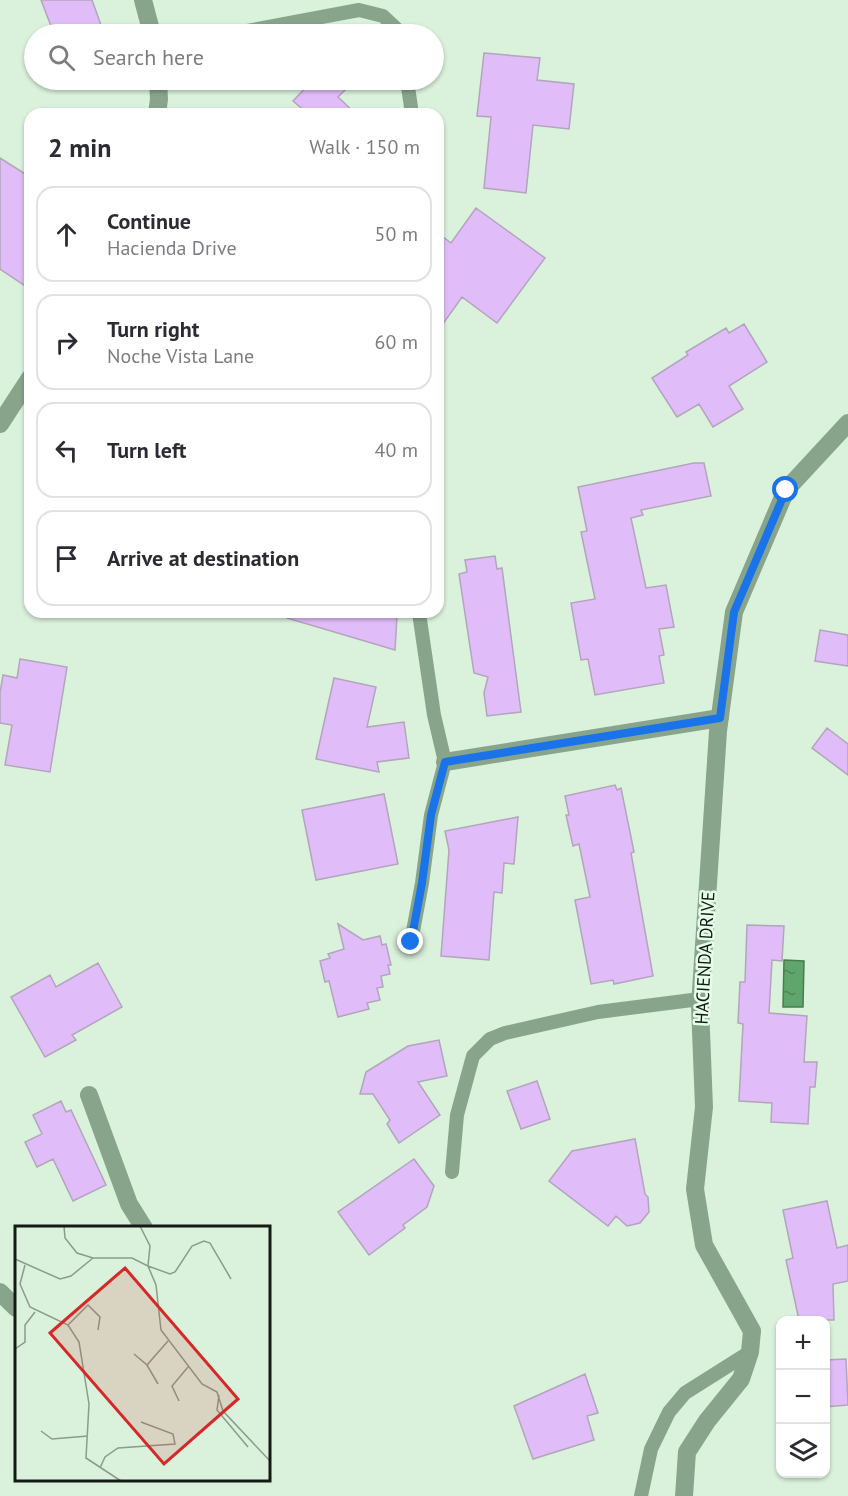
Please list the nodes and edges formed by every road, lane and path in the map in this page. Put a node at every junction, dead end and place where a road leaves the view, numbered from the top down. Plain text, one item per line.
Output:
1 (143, 0) edge
2 (149, 24) edge
3 (284, 24) edge
4 (391, 24) edge
5 (159, 90) edge
6 (408, 90) edge
7 (158, 108) edge
8 (411, 108) edge
9 (24, 387) edge
10 (848, 423) edge
11 (0, 424) edge
12 (420, 618) edge
13 (720, 718) junction
14 (445, 762) junction
15 (411, 942) dead end
16 (700, 999) junction
17 (89, 1095) dead end
18 (452, 1172) dead end
19 (143, 1226) edge
20 (0, 1292) edge
21 (15, 1307) edge
22 (750, 1352) junction
23 (641, 1496) edge
24 (684, 1496) edge

1 - 2 street
3 - 4 lane
5 - 7 street
6 - 8 lane
9 - 11 street
10 - 13 street, HACIENDA DRIVE
12 - 14 lane
13 - 14 street
13 - 16 street, HACIENDA DRIVE
14 - 15 lane
16 - 18 lane
16 - 22 street, HACIENDA DRIVE
17 - 19 street
20 - 21 street
22 - 23 lane
22 - 24 street, HACIENDA DRIVE

